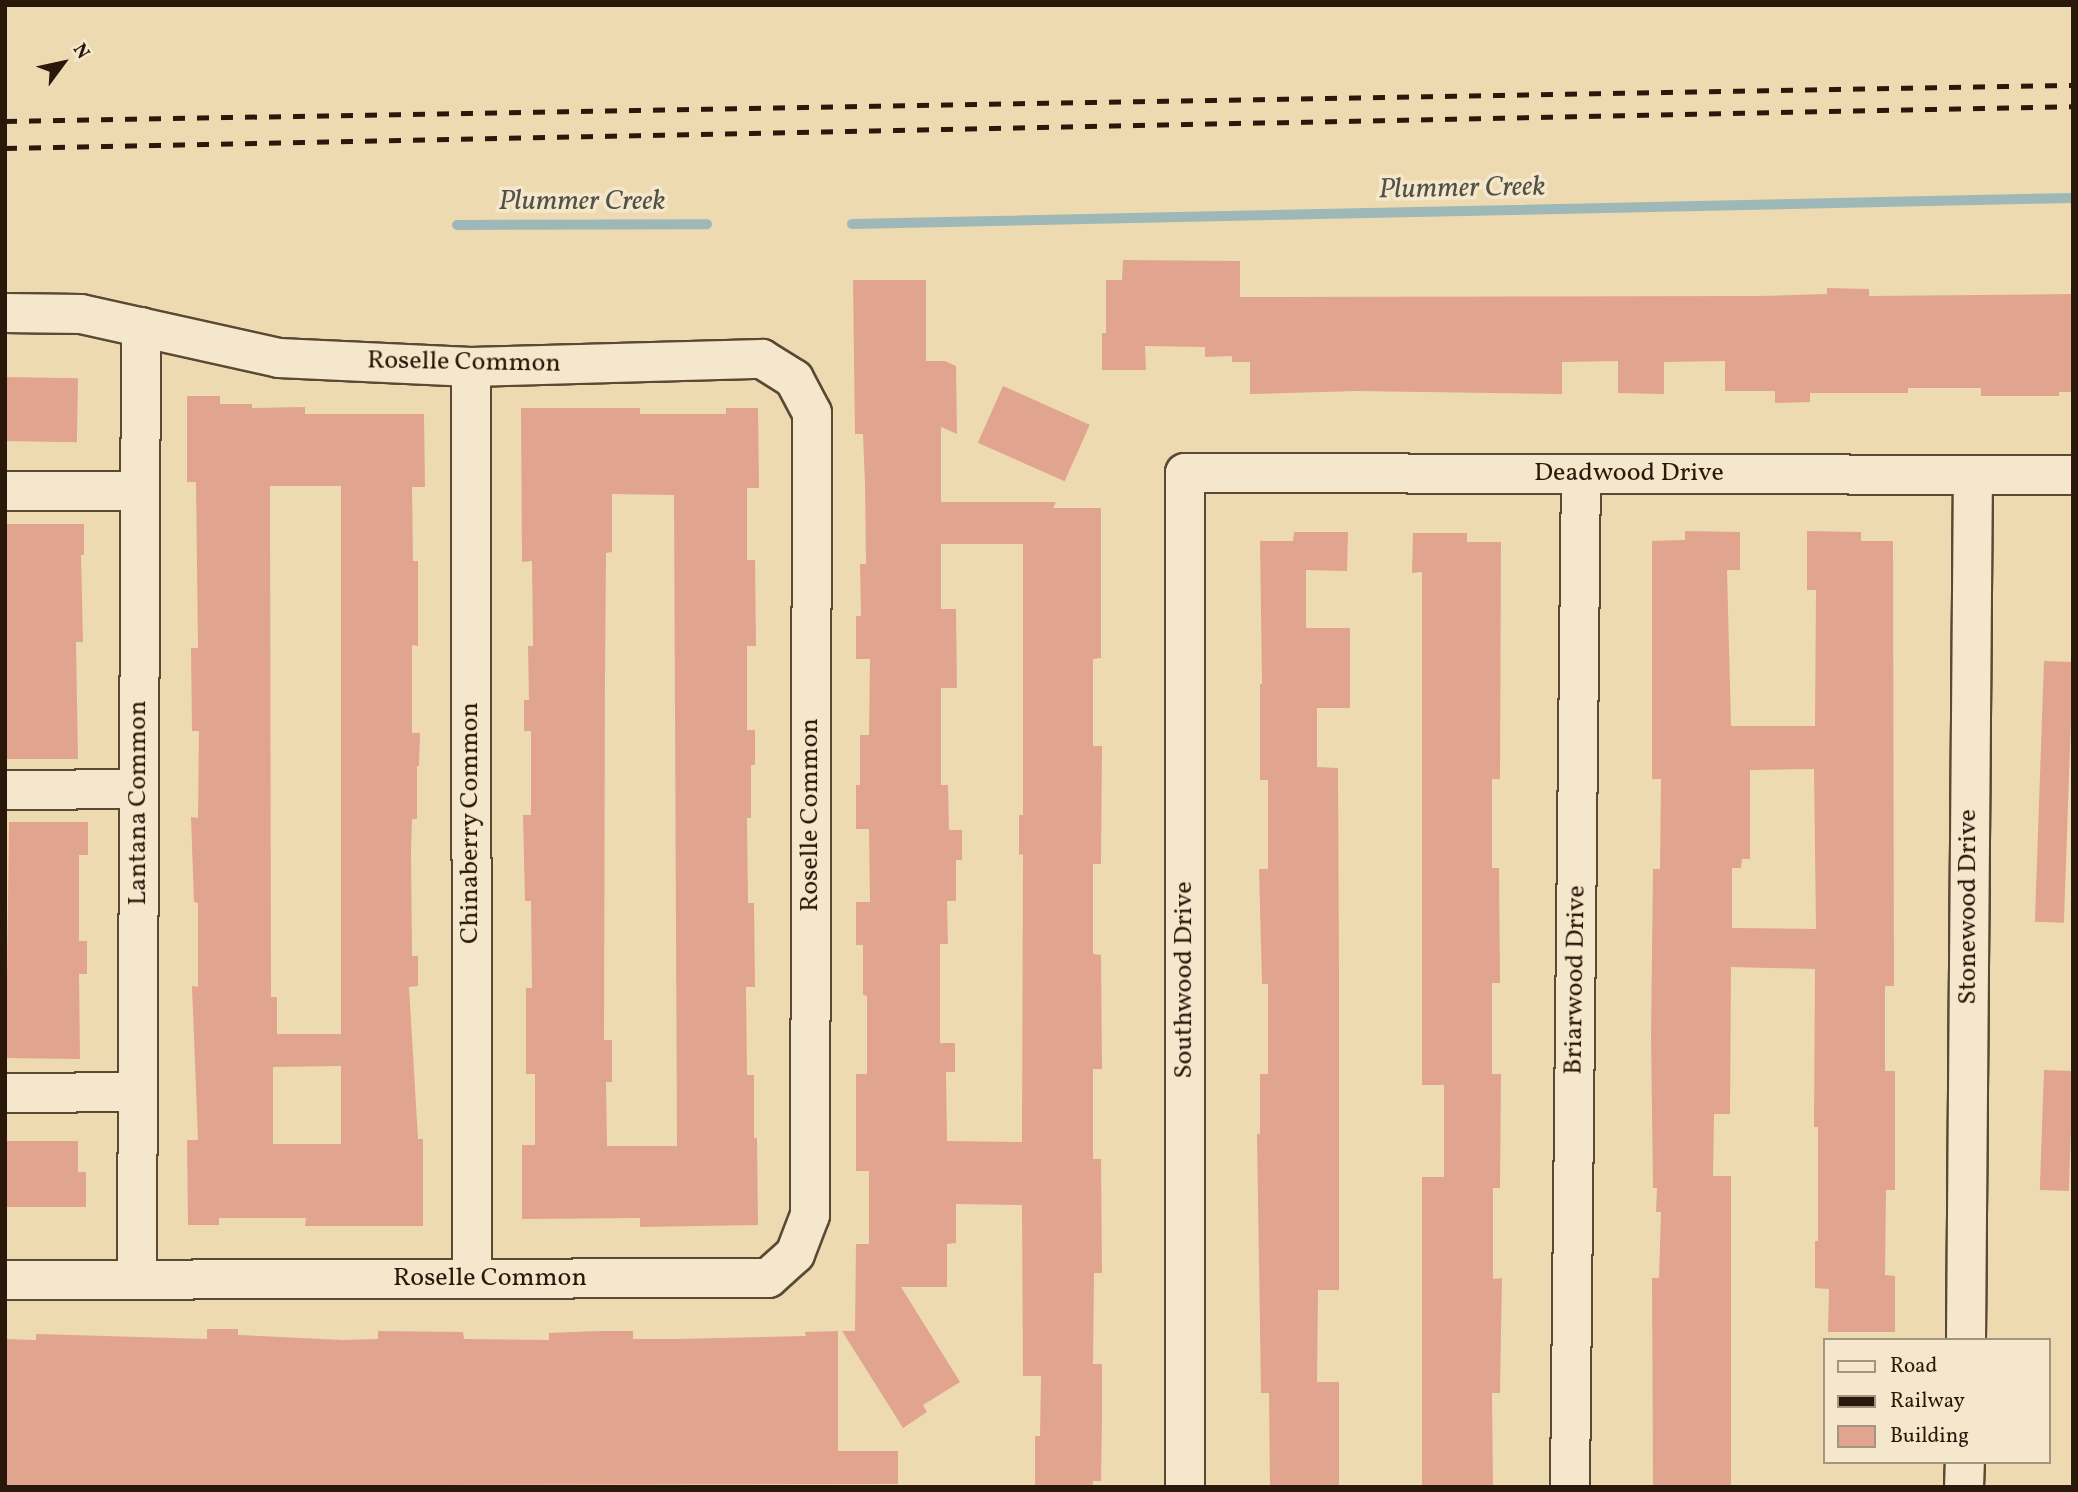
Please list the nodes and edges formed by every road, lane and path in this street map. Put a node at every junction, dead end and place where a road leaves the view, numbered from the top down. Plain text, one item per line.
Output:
1 (5, 313) edge
2 (141, 327) junction
3 (471, 367) junction
4 (1185, 473) joint
5 (1581, 474) junction
6 (1973, 475) junction
7 (2073, 475) edge
8 (5, 491) edge
9 (140, 491) junction
10 (139, 789) junction
11 (5, 790) edge
12 (138, 1092) junction
13 (5, 1093) edge
14 (137, 1279) junction
15 (472, 1279) junction
16 (5, 1280) edge
17 (1966, 1338) edge
18 (1965, 1464) edge
19 (1185, 1487) edge
20 (1570, 1487) edge
21 (1965, 1487) edge

1 - 2 street, Roselle Common
2 - 3 street, Roselle Common
2 - 9 street, Lantana Common
3 - 15 street, Chinaberry Common
3 - 15 street, Roselle Common
4 - 5 street, Deadwood Drive
4 - 19 street, Southwood Drive
5 - 6 street, Deadwood Drive
5 - 20 street, Briarwood Drive
6 - 7 street, Deadwood Drive
6 - 17 street, Stonewood Drive
8 - 9 street
9 - 10 street, Lantana Common
10 - 11 street
10 - 12 street, Lantana Common
12 - 13 street
12 - 14 street, Lantana Common
14 - 15 street, Roselle Common
14 - 16 street, Roselle Common
18 - 21 street

